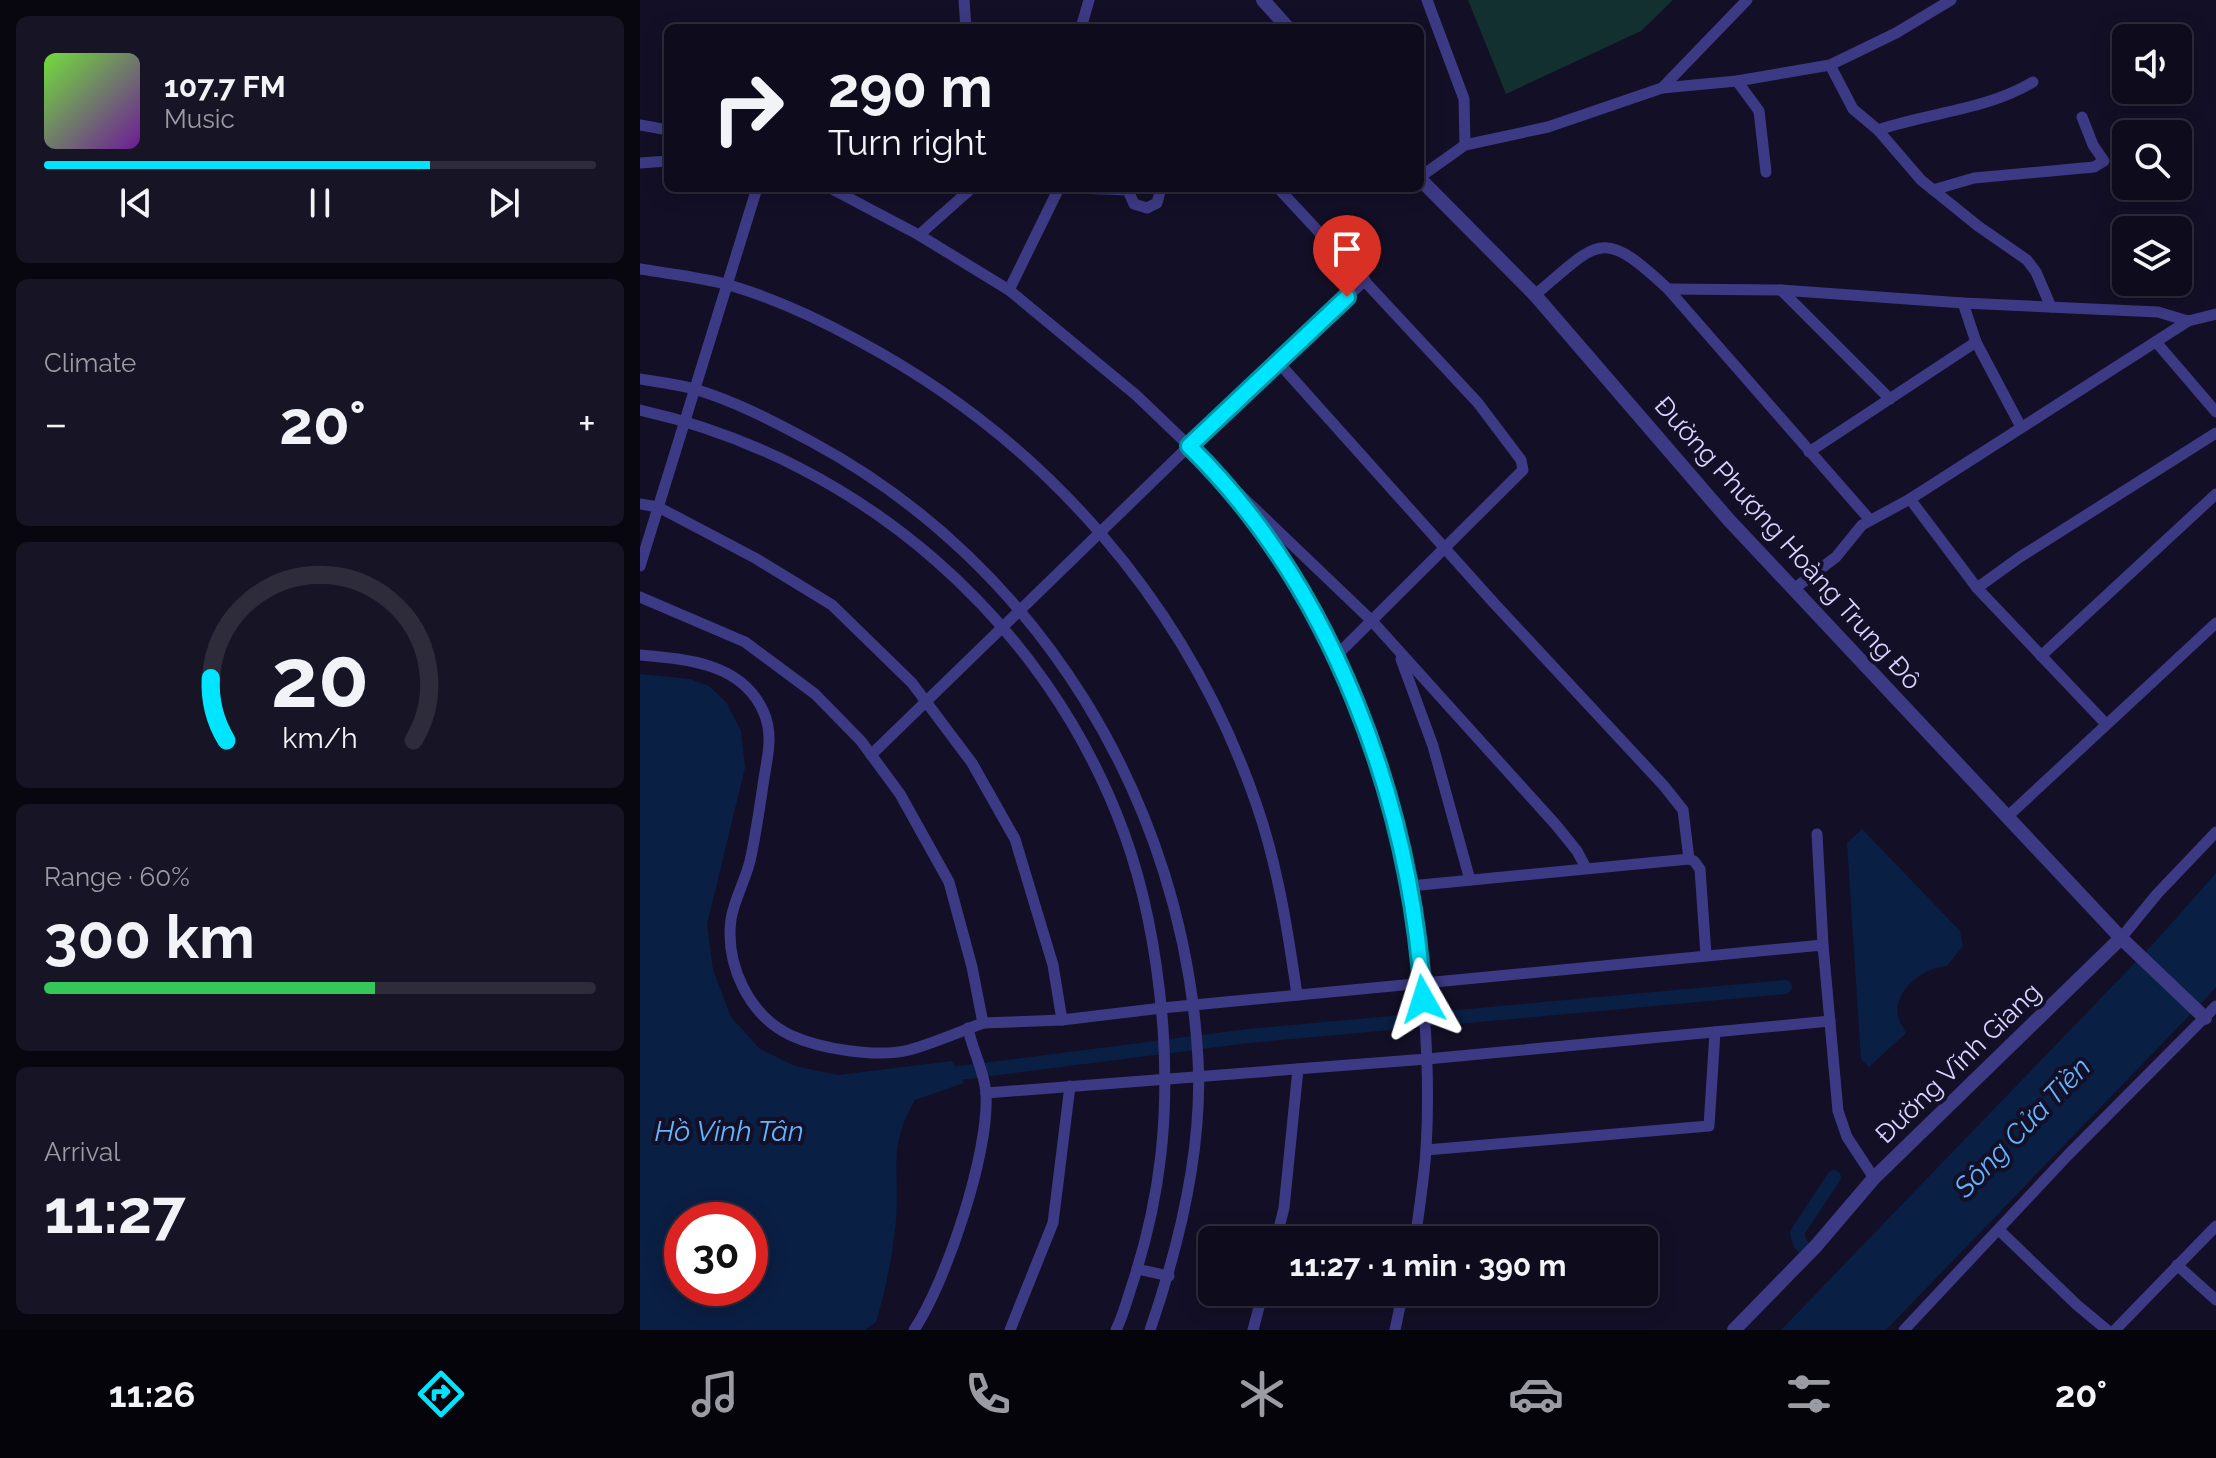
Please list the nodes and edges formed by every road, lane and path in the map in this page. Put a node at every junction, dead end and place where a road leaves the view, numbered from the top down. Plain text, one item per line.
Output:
1 (964, 0) edge
2 (1089, 0) edge
3 (1263, 0) edge
4 (1427, 0) edge
5 (1747, 0) edge
6 (1951, 0) edge
7 (966, 24) edge
8 (1082, 24) edge
9 (1284, 24) edge
10 (1830, 65) junction
11 (1737, 81) junction
12 (2033, 82) dead end
13 (1662, 88) junction
14 (2082, 117) dead end
15 (640, 125) edge
16 (664, 129) edge
17 (1878, 130) junction
18 (1465, 145) junction
19 (664, 161) edge
20 (640, 163) edge
21 (1766, 172) dead end
22 (1424, 175) edge
23 (1424, 182) edge
24 (1933, 190) junction
25 (756, 192) edge
26 (838, 192) edge
27 (967, 192) edge
28 (1057, 192) edge
29 (1131, 192) edge
30 (1160, 192) edge
31 (1282, 192) edge
32 (919, 235) junction
33 (640, 269) edge
34 (1365, 280) junction
35 (728, 285) junction
36 (1668, 289) junction
37 (1009, 290) junction
38 (1781, 290) junction
39 (1535, 295) junction
40 (1963, 303) junction
41 (2051, 307) junction
42 (2216, 314) edge
43 (2188, 321) junction
44 (1976, 342) junction
45 (2156, 342) junction
46 (1278, 362) junction
47 (640, 379) edge
48 (694, 389) junction
49 (1890, 399) junction
50 (640, 410) edge
51 (2216, 412) edge
52 (686, 420) junction
53 (2021, 427) junction
54 (2216, 433) edge
55 (1189, 446) junction
56 (1809, 452) junction
57 (1206, 462) junction
58 (2216, 494) edge
59 (1910, 499) junction
60 (640, 504) edge
61 (658, 507) junction
62 (1870, 520) junction
63 (1101, 534) junction
64 (1446, 548) junction
65 (640, 566) edge
66 (1795, 588) junction
67 (1977, 588) junction
68 (640, 597) edge
69 (1020, 610) junction
70 (1372, 621) junction
71 (2216, 623) edge
72 (1003, 628) junction
73 (1397, 650) junction
74 (640, 655) edge
75 (2041, 656) junction
76 (1335, 657) junction
77 (927, 702) junction
78 (2106, 724) junction
79 (871, 755) junction
80 (2007, 817) junction
81 (2216, 832) edge
82 (1817, 834) dead end
83 (1689, 859) junction
84 (1586, 868) junction
85 (1470, 880) junction
86 (1410, 886) junction
87 (2121, 938) junction
88 (1823, 945) junction
89 (1706, 955) junction
90 (1422, 983) junction
91 (1297, 995) junction
92 (1193, 1005) junction
93 (2216, 1006) edge
94 (1162, 1008) junction
95 (2205, 1014) edge
96 (1062, 1020) junction
97 (1830, 1021) junction
98 (983, 1023) junction
99 (968, 1028) junction
100 (1715, 1032) junction
101 (1427, 1059) junction
102 (1298, 1069) junction
103 (1198, 1077) junction
104 (1165, 1079) junction
105 (1070, 1086) junction
106 (985, 1088) junction
107 (1426, 1150) junction
108 (1874, 1178) junction
109 (1280, 1226) edge
110 (1417, 1226) edge
111 (2216, 1226) edge
112 (2000, 1231) junction
113 (2177, 1265) junction
114 (1137, 1269) junction
115 (1169, 1276) junction
116 (2216, 1300) edge
117 (1259, 1306) edge
118 (1400, 1306) edge
119 (914, 1330) edge
120 (1010, 1330) edge
121 (1116, 1330) edge
122 (1150, 1330) edge
123 (1253, 1330) edge
124 (1395, 1330) edge
125 (1734, 1330) edge
126 (1904, 1330) edge
127 (2107, 1330) edge
128 (2115, 1330) edge

1 - 7 street
2 - 8 street
3 - 9 street
4 - 18 street
5 - 13 street
6 - 10 street
10 - 11 street
10 - 17 street
11 - 13 street
11 - 21 street
12 - 17 street
13 - 18 street
14 - 24 street
15 - 16 street
17 - 24 street
18 - 22 street
19 - 20 street
23 - 39 street, Đường Phượng Hoàng Trung Đô
24 - 41 street
25 - 35 street
26 - 32 street
27 - 32 street
28 - 37 street
29 - 30 street
31 - 34 street
32 - 37 street
33 - 35 street
34 - 46 street
34 - 64 street
35 - 48 street
35 - 63 street
36 - 38 street
36 - 39 street
36 - 56 street
37 - 55 street
38 - 40 street
38 - 49 street
39 - 66 street, Đường Phượng Hoàng Trung Đô
40 - 41 street
40 - 44 street
41 - 43 street
42 - 43 street
43 - 45 street
44 - 49 street
44 - 53 street
45 - 51 street
45 - 53 street
46 - 55 street
46 - 64 street
47 - 48 street
48 - 52 street
48 - 69 street
49 - 56 street
50 - 52 street
52 - 61 street
52 - 72 street
53 - 59 street
54 - 67 street
55 - 57 street
55 - 63 street
56 - 62 street
57 - 70 street
57 - 76 street
58 - 75 street
59 - 62 street
59 - 67 street
60 - 61 street
61 - 65 street
61 - 77 street
62 - 66 street
63 - 69 street
63 - 91 street
64 - 70 street
64 - 83 street
66 - 80 street, Đường Phượng Hoàng Trung Đô
67 - 75 street
68 - 79 street
69 - 72 street
69 - 92 street
70 - 73 street
70 - 76 street
71 - 78 street
72 - 77 street
72 - 94 street
73 - 84 street
73 - 85 street
74 - 99 street
75 - 78 street
76 - 86 street
77 - 79 street
77 - 96 street
78 - 80 street
79 - 98 street
80 - 87 street, Đường Phượng Hoàng Trung Đô
81 - 87 street, Đường Vĩnh Giang
82 - 88 street
83 - 84 street
83 - 89 street
84 - 85 street
85 - 86 street
86 - 90 street
87 - 95 street, Đường Phượng Hoàng Trung Đô
87 - 108 street, Đường Vĩnh Giang
88 - 89 street
88 - 97 street
89 - 90 street
90 - 91 street
90 - 101 street
91 - 92 street
92 - 94 street
92 - 103 street
93 - 95 street
94 - 96 street
94 - 104 street
95 - 112 street
96 - 98 street
97 - 100 street
97 - 108 street
98 - 99 street
99 - 106 street
100 - 101 street
100 - 107 street
101 - 102 street
101 - 107 street
102 - 103 street
102 - 109 street
103 - 104 street
103 - 115 street
104 - 105 street
104 - 114 street
105 - 106 street
105 - 120 street
106 - 119 street
107 - 110 street
108 - 125 street, Đường Vĩnh Giang
111 - 113 street
112 - 126 street
112 - 127 street
113 - 116 street
113 - 128 street
114 - 115 street
114 - 121 street
115 - 122 street
117 - 123 street
118 - 124 street

